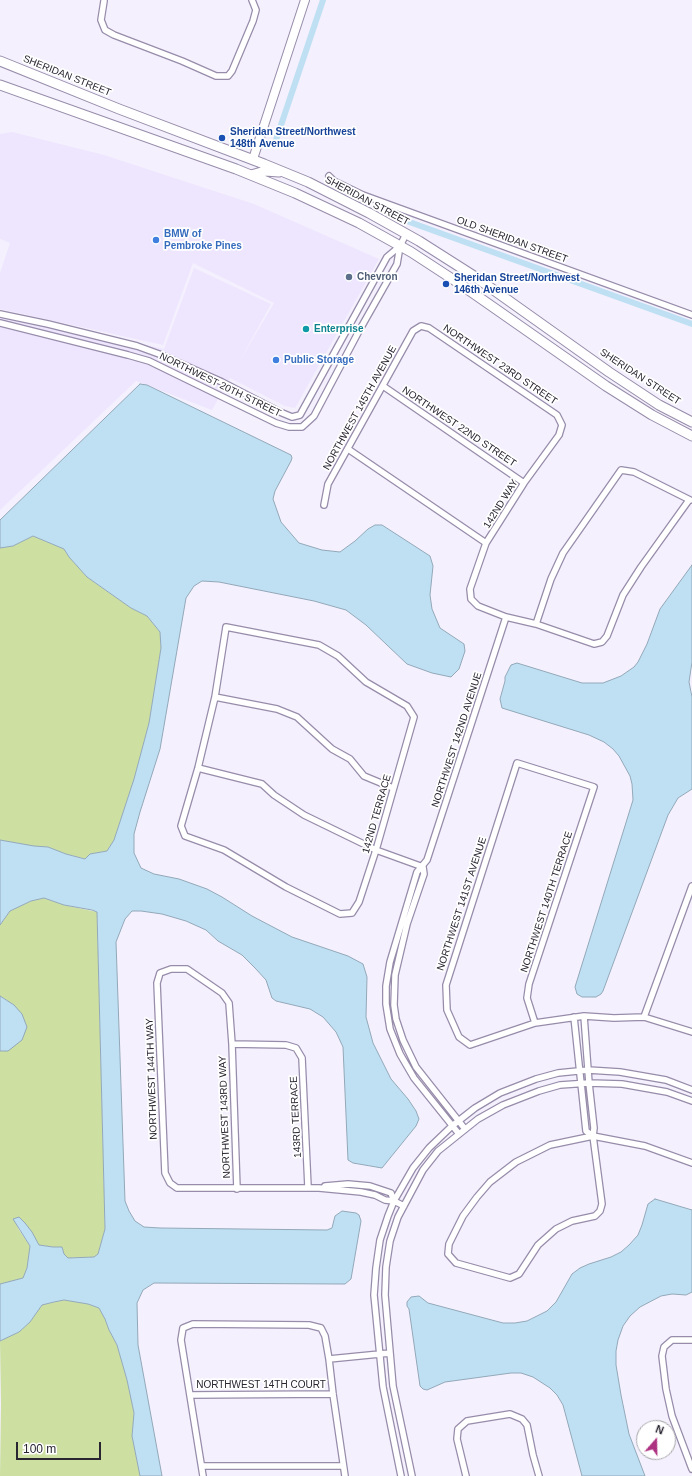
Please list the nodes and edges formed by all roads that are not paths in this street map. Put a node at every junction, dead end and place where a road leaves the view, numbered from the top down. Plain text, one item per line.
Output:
1 (252, 0) edge
2 (305, 0) edge
3 (104, 1) dead end
4 (0, 61) edge
5 (0, 85) edge
6 (253, 159) junction
7 (286, 173) junction
8 (257, 175) junction
9 (329, 176) dead end
10 (406, 234) junction
11 (400, 246) junction
12 (0, 314) edge
13 (692, 315) edge
14 (0, 323) edge
15 (421, 326) joint
16 (383, 386) junction
17 (692, 422) edge
18 (562, 425) joint
19 (692, 436) edge
20 (348, 449) junction
21 (524, 483) junction
22 (690, 500) edge
23 (324, 505) dead end
24 (486, 543) junction
25 (506, 617) junction
26 (536, 624) junction
27 (215, 697) junction
28 (198, 768) junction
29 (594, 787) joint
30 (393, 788) junction
31 (376, 850) junction
32 (423, 867) junction
33 (692, 886) edge
34 (160, 973) joint
35 (584, 1016) junction
36 (644, 1016) junction
37 (574, 1017) junction
38 (534, 1023) junction
39 (692, 1032) edge
40 (232, 1044) junction
41 (588, 1070) junction
42 (579, 1071) junction
43 (589, 1083) junction
44 (580, 1084) junction
45 (692, 1090) edge
46 (692, 1101) edge
47 (459, 1120) junction
48 (452, 1126) junction
49 (465, 1129) junction
50 (459, 1134) junction
51 (593, 1136) junction
52 (692, 1163) edge
53 (308, 1187) junction
54 (319, 1188) junction
55 (237, 1189) junction
56 (394, 1201) junction
57 (404, 1206) junction
58 (692, 1340) edge
59 (390, 1353) junction
60 (379, 1354) junction
61 (330, 1359) junction
62 (333, 1394) junction
63 (190, 1395) junction
64 (202, 1466) junction
65 (343, 1466) junction
66 (692, 1469) edge
67 (203, 1476) edge
68 (345, 1476) edge
69 (401, 1476) edge
70 (412, 1476) edge
71 (466, 1476) edge
72 (539, 1476) edge

1 - 3 street
2 - 6 street
4 - 6 main road, SHERIDAN STREET
5 - 8 main road
6 - 7 main road, SHERIDAN STREET
6 - 8 main road
7 - 8 main road
7 - 10 main road, SHERIDAN STREET
8 - 11 main road
9 - 13 street, OLD SHERIDAN STREET
10 - 11 street
10 - 17 main road, SHERIDAN STREET
11 - 12 street, NORTHWEST 20TH STREET
11 - 14 street, NORTHWEST 20TH STREET
11 - 19 main road
15 - 16 street, NORTHWEST 145TH AVENUE
15 - 18 street, NORTHWEST 23RD STREET
16 - 20 street, NORTHWEST 145TH AVENUE
16 - 21 street, NORTHWEST 22ND STREET
18 - 21 street, 142ND WAY
20 - 23 street, NORTHWEST 145TH AVENUE
20 - 24 street
21 - 24 street, 142ND WAY
22 - 26 street
22 - 26 street
24 - 25 street, 142ND WAY
25 - 26 street
25 - 32 street, NORTHWEST 142ND AVENUE
27 - 28 street
27 - 30 street
27 - 30 street, 142ND TERRACE
28 - 31 street
28 - 31 street, 142ND TERRACE
29 - 38 street, NORTHWEST 140TH TERRACE
29 - 38 street, NORTHWEST 141ST AVENUE
30 - 31 street, 142ND TERRACE
31 - 32 street
32 - 47 street, NORTHWEST 142ND AVENUE
32 - 48 street, NORTHWEST 142ND AVENUE
33 - 36 street
34 - 40 street, NORTHWEST 143RD WAY
34 - 55 street, NORTHWEST 144TH WAY
35 - 36 street
35 - 37 street
35 - 41 street
36 - 39 street
37 - 38 street
37 - 42 street
40 - 53 street, 143RD TERRACE
40 - 55 street, NORTHWEST 143RD WAY
41 - 42 street
41 - 43 street
41 - 45 street
42 - 44 street
42 - 47 street
43 - 44 street
43 - 46 street
43 - 51 street
44 - 49 street
44 - 51 street
47 - 48 street
47 - 49 street, NORTHWEST 142ND AVENUE
48 - 50 street, NORTHWEST 142ND AVENUE
48 - 56 street
49 - 50 street
50 - 57 street
51 - 51 street
51 - 52 street
53 - 54 street
53 - 55 street
54 - 56 street
54 - 56 street
56 - 57 street
56 - 60 street
57 - 59 street
58 - 66 street
59 - 60 street
59 - 70 street
60 - 61 street
60 - 69 street
61 - 62 street
61 - 63 street
62 - 63 street, NORTHWEST 14TH COURT
62 - 65 street
63 - 64 street
64 - 65 street
64 - 67 street
65 - 68 street
71 - 72 street

